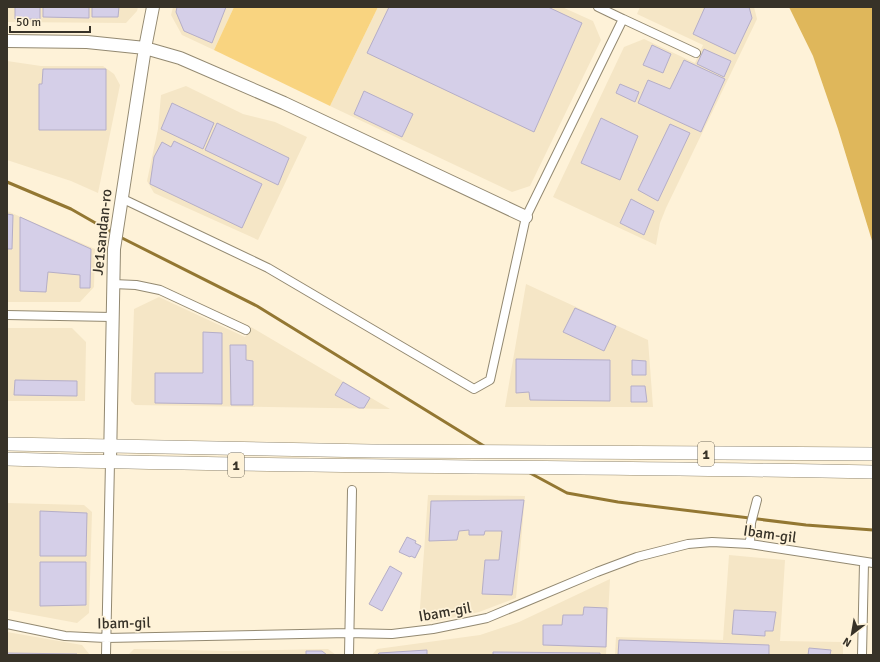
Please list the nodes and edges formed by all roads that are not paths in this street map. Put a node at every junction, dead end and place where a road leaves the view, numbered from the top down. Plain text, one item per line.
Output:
1 (154, 7) edge
2 (598, 7) edge
3 (623, 19) junction
4 (7, 41) edge
5 (145, 48) junction
6 (696, 53) dead end
7 (121, 198) junction
8 (526, 217) junction
9 (113, 284) junction
10 (7, 315) edge
11 (112, 317) junction
12 (246, 330) dead end
13 (7, 444) edge
14 (110, 447) junction
15 (873, 454) edge
16 (7, 459) edge
17 (110, 462) junction
18 (873, 472) edge
19 (352, 490) dead end
20 (757, 500) dead end
21 (750, 544) junction
22 (869, 563) edge
23 (7, 624) edge
24 (348, 633) junction
25 (106, 638) junction
26 (106, 655) edge
27 (349, 655) edge
28 (862, 655) edge

1 - 5 street, Je1sandan-ro
2 - 3 street
3 - 6 street
3 - 8 street
4 - 5 street
5 - 7 street, Je1sandan-ro
5 - 8 street
7 - 8 street
7 - 9 street, Je1sandan-ro
9 - 11 street, Je1sandan-ro
9 - 12 street
10 - 11 street
11 - 14 street, Je1sandan-ro
13 - 14 main road, 1
14 - 15 main road, 1
14 - 17 street, Je1sandan-ro
16 - 17 main road, 1
17 - 18 main road, 1
17 - 25 street
19 - 24 street
20 - 21 street
21 - 22 street, Ibam-gil
21 - 24 street, Ibam-gil
22 - 28 street
23 - 25 street, Ibam-gil
24 - 25 street, Ibam-gil
24 - 27 street
25 - 26 street

